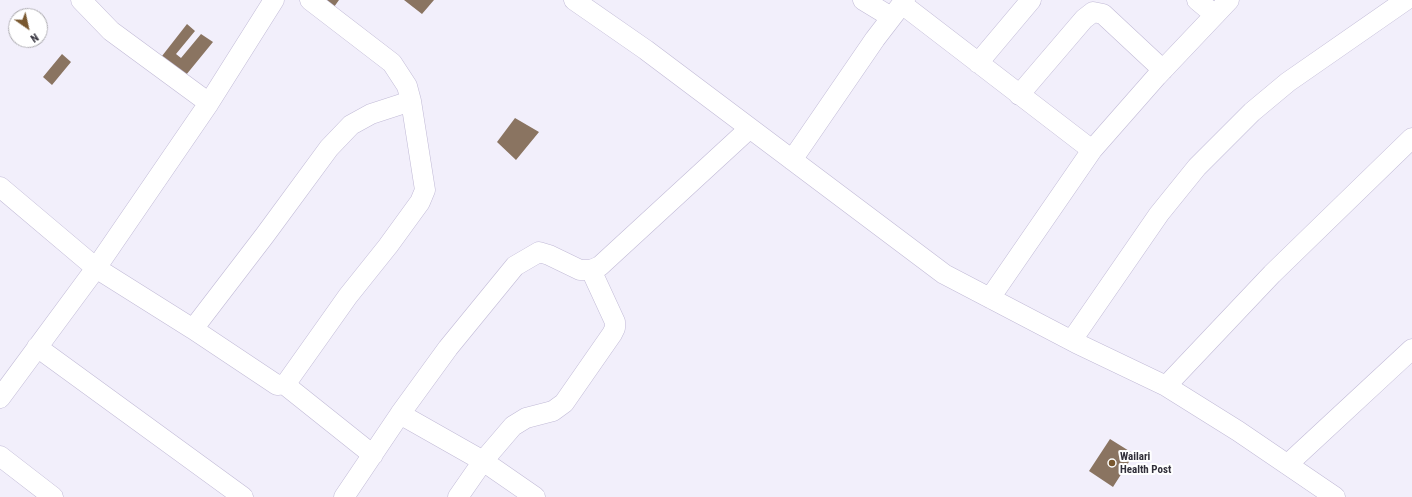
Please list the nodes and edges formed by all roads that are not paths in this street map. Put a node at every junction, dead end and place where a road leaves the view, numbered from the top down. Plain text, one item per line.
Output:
1 (81, 0) edge
2 (274, 0) edge
3 (310, 0) edge
4 (574, 0) edge
5 (863, 0) edge
6 (1031, 0) edge
7 (1197, 0) edge
8 (1229, 0) edge
9 (1406, 0) edge
10 (596, 7) edge
11 (899, 7) edge
12 (1215, 15) junction
13 (978, 63) junction
14 (1163, 70) junction
15 (1019, 95) junction
16 (411, 101) junction
17 (209, 103) junction
18 (750, 128) junction
19 (1412, 138) edge
20 (1092, 150) junction
21 (792, 160) junction
22 (0, 187) edge
23 (96, 268) junction
24 (591, 270) junction
25 (990, 298) junction
26 (193, 329) junction
27 (1072, 340) junction
28 (37, 347) junction
29 (1412, 349) edge
30 (284, 384) junction
31 (1166, 386) junction
32 (0, 398) edge
33 (400, 414) junction
34 (373, 455) junction
35 (0, 456) edge
36 (484, 461) junction
37 (1288, 464) junction
38 (52, 497) edge
39 (243, 497) edge
40 (344, 497) edge
41 (458, 497) edge
42 (534, 497) edge
43 (1335, 497) edge

1 - 17 street
2 - 17 street
3 - 16 street
4 - 10 street
5 - 11 street
6 - 13 street
7 - 12 street
8 - 12 street
9 - 27 street
10 - 18 street
11 - 13 street
11 - 21 street
12 - 14 street
13 - 15 street
14 - 15 street
14 - 20 street
15 - 20 street
16 - 26 street
16 - 30 street
17 - 23 street
18 - 21 street
18 - 24 street
19 - 31 street
20 - 25 street
21 - 25 street
22 - 23 street
23 - 26 street
23 - 28 street
24 - 33 street
24 - 36 street
25 - 27 street
26 - 30 street
27 - 31 street
28 - 32 street
28 - 39 street
29 - 37 street
30 - 34 street
31 - 37 street
33 - 34 street
33 - 36 street
34 - 40 street
35 - 38 street
36 - 41 street
36 - 42 street
37 - 43 street

